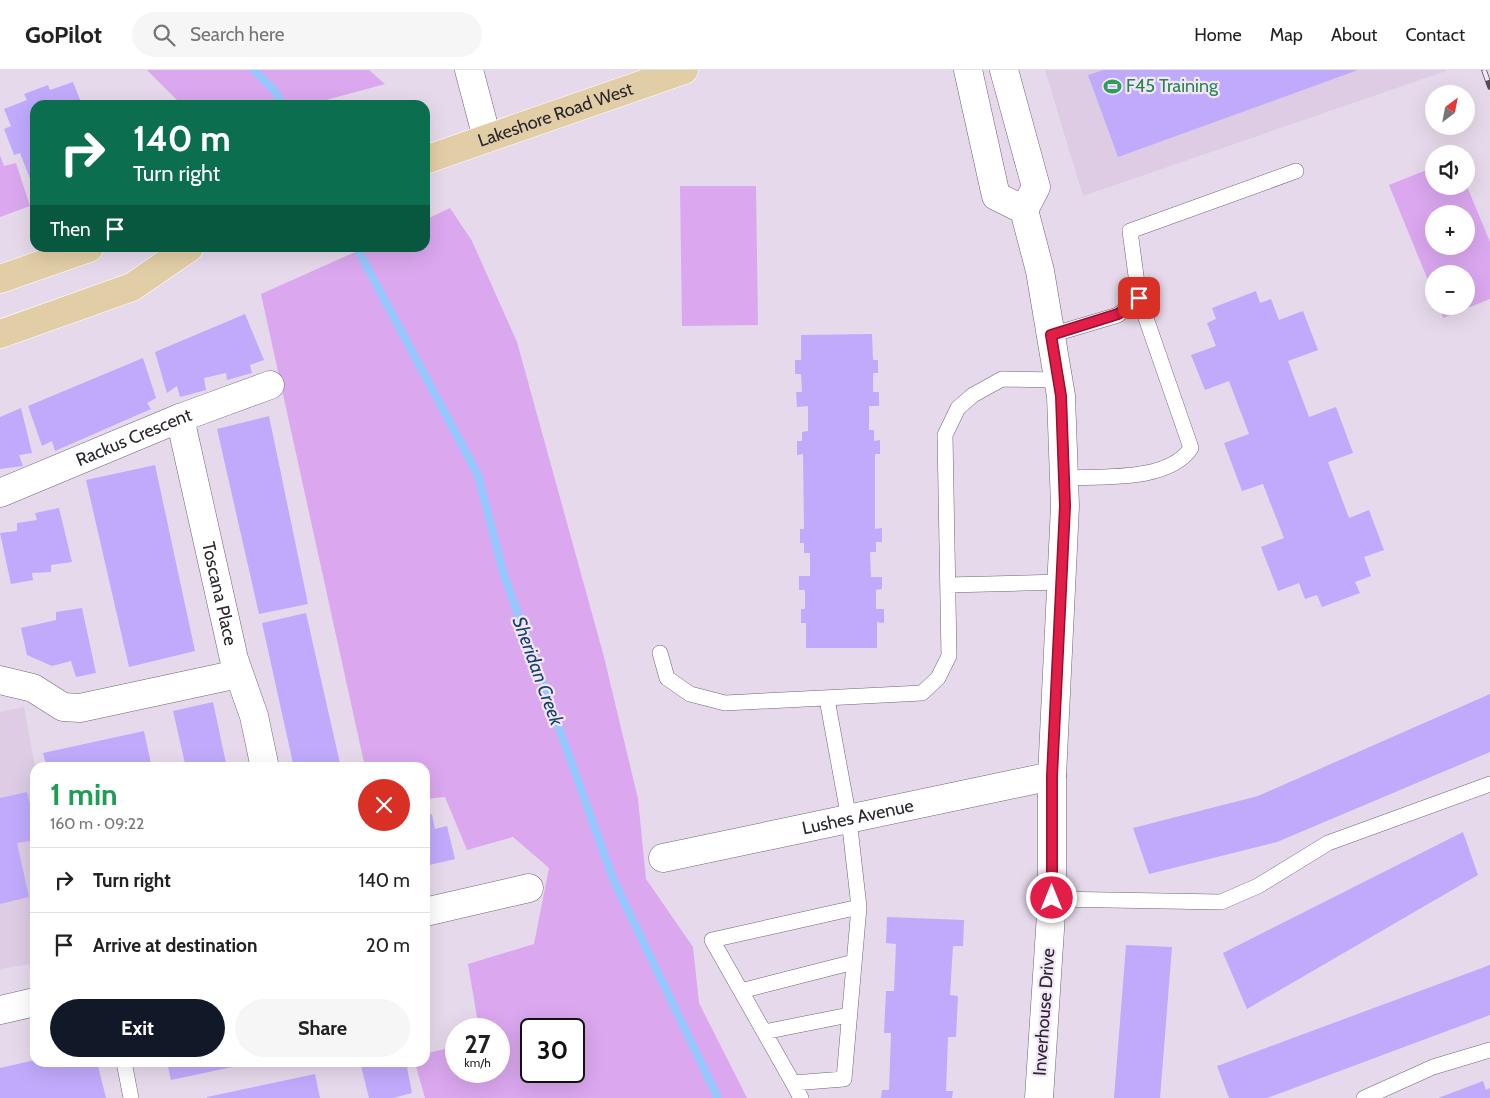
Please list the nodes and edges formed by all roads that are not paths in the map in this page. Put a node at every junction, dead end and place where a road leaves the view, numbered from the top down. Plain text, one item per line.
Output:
1 (469, 70) edge
2 (684, 70) edge
3 (968, 70) edge
4 (1004, 70) edge
5 (487, 138) junction
6 (430, 158) edge
7 (1296, 171) dead end
8 (1024, 210) junction
9 (78, 252) edge
10 (183, 252) edge
11 (0, 279) edge
12 (1139, 298) junction
13 (0, 334) edge
14 (1051, 335) junction
15 (1058, 380) junction
16 (270, 385) dead end
17 (180, 418) junction
18 (1064, 478) junction
19 (0, 493) edge
20 (1061, 582) junction
21 (948, 585) junction
22 (660, 653) dead end
23 (238, 674) junction
24 (0, 680) edge
25 (826, 699) junction
26 (264, 762) edge
27 (1052, 776) junction
28 (1490, 784) edge
29 (849, 819) junction
30 (663, 858) dead end
31 (529, 888) dead end
32 (1052, 898) junction
33 (859, 907) junction
34 (430, 911) edge
35 (854, 962) junction
36 (741, 991) junction
37 (30, 1003) edge
38 (0, 1010) edge
39 (849, 1015) junction
40 (764, 1032) junction
41 (1490, 1050) edge
42 (125, 1067) edge
43 (793, 1084) junction
44 (131, 1098) edge
45 (801, 1098) edge
46 (1039, 1098) edge
47 (1364, 1098) edge

1 - 5 street
2 - 5 main road, Lakeshore Road West
3 - 8 street
4 - 8 street
5 - 6 main road, Lakeshore Road West
7 - 12 lane
8 - 14 street, Inverhouse Drive
9 - 11 main road
10 - 13 main road
12 - 14 lane
12 - 18 lane
14 - 15 street, Inverhouse Drive
15 - 18 street, Inverhouse Drive
15 - 21 lane
16 - 17 street, Rackus Crescent
17 - 19 street, Rackus Crescent
17 - 23 street, Toscana Place
18 - 20 street, Inverhouse Drive
20 - 21 lane
20 - 27 street, Inverhouse Drive
21 - 25 lane
22 - 25 lane
23 - 24 street
23 - 26 street, Toscana Place
25 - 29 lane
27 - 29 street, Lushes Avenue
27 - 32 street, Inverhouse Drive
28 - 32 lane
29 - 30 street, Lushes Avenue
29 - 33 lane
31 - 34 street
32 - 46 street, Inverhouse Drive
33 - 35 lane
33 - 36 lane
35 - 36 lane
35 - 39 lane
36 - 40 lane
37 - 38 street
39 - 40 lane
39 - 43 lane
40 - 43 lane
41 - 47 lane
42 - 44 lane
43 - 45 lane

